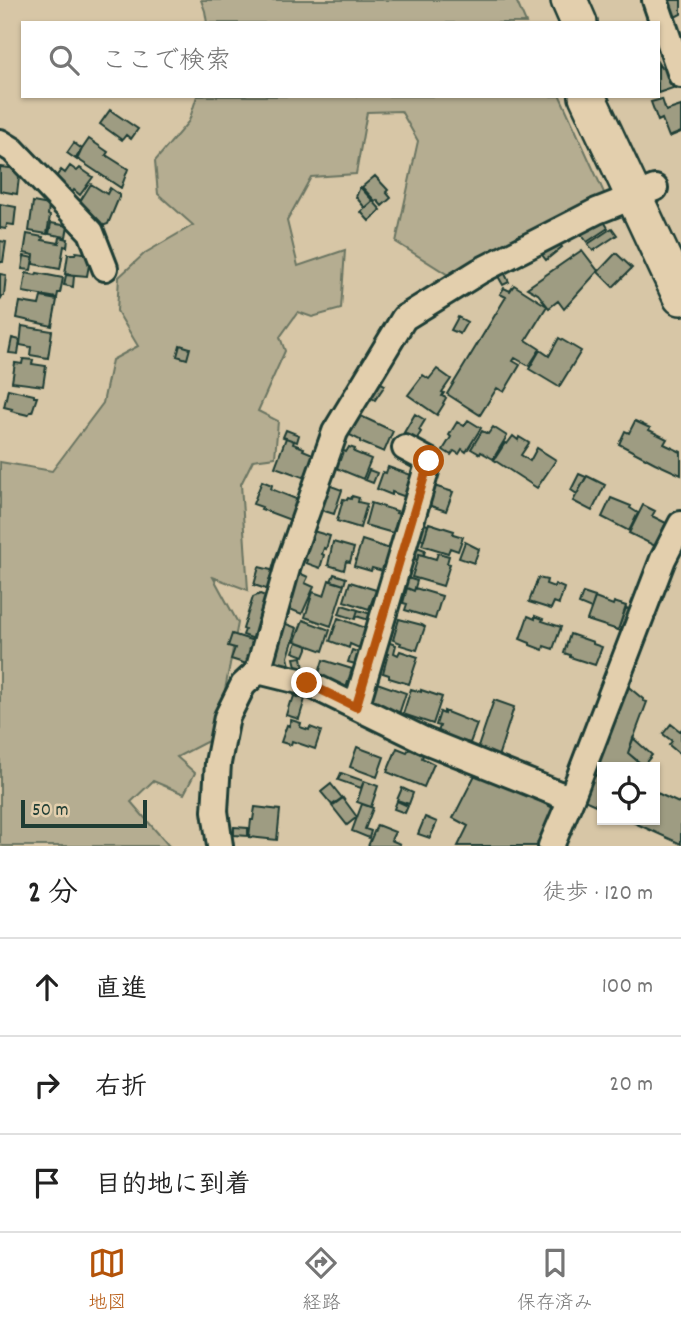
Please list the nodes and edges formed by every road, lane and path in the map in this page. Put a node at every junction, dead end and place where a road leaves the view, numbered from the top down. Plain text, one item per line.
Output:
1 (544, 0) edge
2 (569, 0) edge
3 (655, 0) edge
4 (552, 21) edge
5 (578, 21) edge
6 (681, 75) edge
7 (588, 98) edge
8 (614, 98) edge
9 (0, 142) edge
10 (645, 193) junction
11 (105, 268) dead end
12 (678, 270) edge
13 (405, 448) dead end
14 (681, 524) edge
15 (257, 671) junction
16 (356, 707) junction
17 (571, 799) junction
18 (220, 846) edge
19 (551, 846) edge

1 - 4 highway
2 - 5 highway
3 - 6 street
7 - 10 highway
8 - 10 highway
9 - 11 street
10 - 12 highway
10 - 15 street
13 - 16 street
14 - 17 street
15 - 16 street
15 - 18 street
16 - 17 street
17 - 19 street

